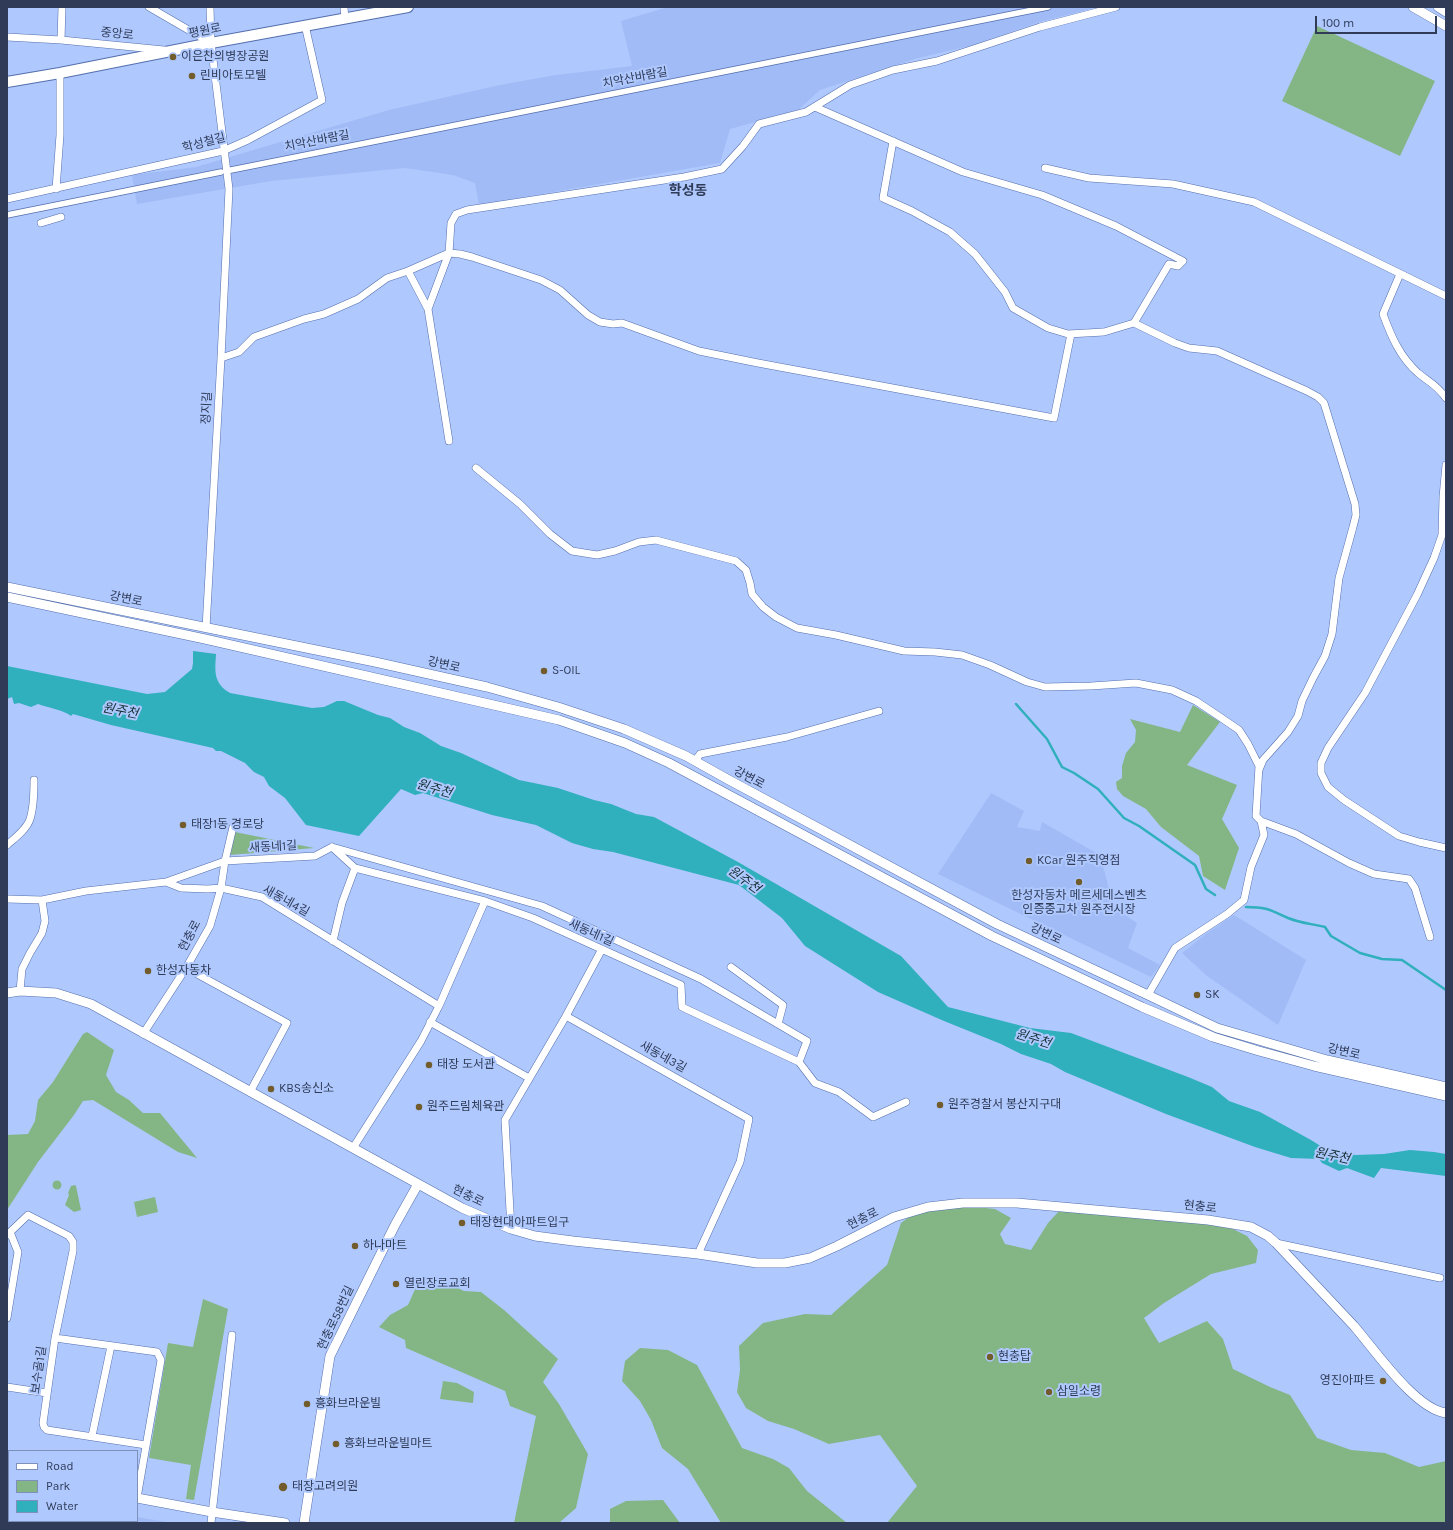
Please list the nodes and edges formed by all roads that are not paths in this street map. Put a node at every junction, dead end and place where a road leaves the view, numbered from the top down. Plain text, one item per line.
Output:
1 (62, 7) edge
2 (149, 7) edge
3 (210, 7) edge
4 (344, 7) edge
5 (408, 7) edge
6 (1048, 7) edge
7 (1116, 7) edge
8 (1413, 7) edge
9 (1438, 7) edge
10 (1446, 12) edge
11 (346, 19) junction
12 (305, 25) junction
13 (1446, 26) edge
14 (7, 37) edge
15 (61, 40) junction
16 (211, 42) junction
17 (171, 51) junction
18 (60, 73) junction
19 (7, 82) edge
20 (815, 107) junction
21 (893, 141) junction
22 (223, 151) junction
23 (1045, 168) dead end
24 (223, 172) junction
25 (56, 189) junction
26 (7, 199) edge
27 (7, 215) edge
28 (61, 217) dead end
29 (42, 223) dead end
30 (449, 253) junction
31 (408, 271) junction
32 (1400, 274) junction
33 (1446, 296) edge
34 (428, 309) junction
35 (1134, 323) junction
36 (1071, 334) junction
37 (221, 358) junction
38 (1446, 398) edge
39 (449, 441) dead end
40 (1446, 464) edge
41 (476, 468) dead end
42 (7, 587) edge
43 (7, 597) edge
44 (206, 628) junction
45 (205, 639) junction
46 (879, 711) dead end
47 (695, 761) junction
48 (1258, 774) junction
49 (34, 780) dead end
50 (1261, 821) junction
51 (234, 827) dead end
52 (7, 846) edge
53 (332, 847) junction
54 (1446, 848) edge
55 (225, 861) junction
56 (355, 868) junction
57 (166, 882) junction
58 (221, 888) junction
59 (7, 899) edge
60 (42, 900) junction
61 (485, 901) junction
62 (1430, 937) dead end
63 (333, 941) junction
64 (602, 950) junction
65 (731, 967) dead end
66 (186, 968) junction
67 (20, 991) junction
68 (7, 993) edge
69 (1148, 994) junction
70 (439, 1006) junction
71 (1142, 1007) junction
72 (566, 1016) junction
73 (430, 1022) junction
74 (778, 1024) junction
75 (143, 1034) junction
76 (799, 1062) junction
77 (529, 1078) junction
78 (1446, 1087) edge
79 (250, 1092) junction
80 (1446, 1096) edge
81 (906, 1102) dead end
82 (353, 1148) junction
83 (418, 1184) junction
84 (511, 1229) junction
85 (9, 1234) edge
86 (1276, 1243) junction
87 (698, 1254) junction
88 (1440, 1278) dead end
89 (7, 1318) edge
90 (232, 1335) dead end
91 (55, 1338) junction
92 (111, 1346) junction
93 (7, 1387) edge
94 (47, 1393) junction
95 (1446, 1413) edge
96 (92, 1436) junction
97 (146, 1444) junction
98 (138, 1492) edge
99 (138, 1498) edge
100 (212, 1512) junction
101 (211, 1523) edge
102 (285, 1523) edge
103 (304, 1523) edge

1 - 15 street
2 - 16 street
3 - 16 street, 정지길
4 - 11 street
5 - 11 main road, 평원로
6 - 24 street, 치악산바람길
7 - 20 street
8 - 13 street
9 - 10 street
11 - 12 main road, 평원로
12 - 16 main road, 평원로
12 - 22 street, 학성철길
14 - 15 street, 중앙로
15 - 17 street, 중앙로
16 - 17 main road, 평원로
16 - 22 street, 정지길
17 - 18 main road, 평원로
18 - 19 main road, 평원로
18 - 25 street
20 - 21 street
20 - 30 street
21 - 35 street
21 - 36 street
22 - 24 street, 정지길
22 - 25 street, 학성철길
23 - 32 street
24 - 27 street, 치악산바람길
24 - 37 street, 정지길
25 - 26 street, 학성철길
28 - 29 street
30 - 31 street
30 - 34 street
30 - 36 street
31 - 34 street
31 - 37 street
32 - 33 street
32 - 38 street
34 - 39 street
35 - 36 street
35 - 48 street
37 - 44 street, 정지길
40 - 54 street
41 - 48 street
42 - 44 street, 강변로
43 - 45 street, 강변로
44 - 45 street
44 - 47 street, 강변로
45 - 71 street, 강변로
46 - 47 street
47 - 69 street, 강변로
48 - 50 street
49 - 52 street
50 - 62 street
50 - 69 street
51 - 55 street, 현충로
53 - 55 street, 새동네1길
53 - 56 street, 새동네1길
53 - 74 street
55 - 57 street, 새동네1길
55 - 58 street, 현충로
56 - 61 street, 새동네1길
56 - 63 street
57 - 58 street, 새동네4길
57 - 60 street, 새동네4길
58 - 63 street, 새동네4길
58 - 66 street, 현충로
59 - 60 street, 새동네4길
60 - 67 street
61 - 64 street, 새동네1길
61 - 70 street
63 - 70 street, 새동네4길
64 - 72 street
64 - 76 street, 새동네1길
65 - 74 street
66 - 75 street, 현충로
66 - 79 street
67 - 68 street, 현충로
67 - 75 street, 현충로
69 - 71 street
69 - 78 street, 강변로
70 - 73 street
71 - 80 street, 강변로
72 - 77 street
72 - 87 street, 새동네3길
73 - 77 street
73 - 82 street
74 - 76 street
75 - 79 street, 현충로
76 - 81 street, 새동네1길
77 - 84 street
79 - 82 street, 현충로
82 - 83 street, 현충로
83 - 84 street, 현충로
83 - 103 street, 현충로58번길
84 - 87 street, 현충로
85 - 89 street
85 - 91 street, 보수골1길
86 - 87 street, 현충로
86 - 88 street
86 - 95 street, 현충로
90 - 100 street
91 - 92 street
91 - 94 street, 보수골1길
92 - 96 street
92 - 97 street
93 - 94 street
94 - 96 street, 보수골1길
96 - 97 street, 보수골1길
97 - 98 street
99 - 100 street
100 - 101 street
100 - 102 street

